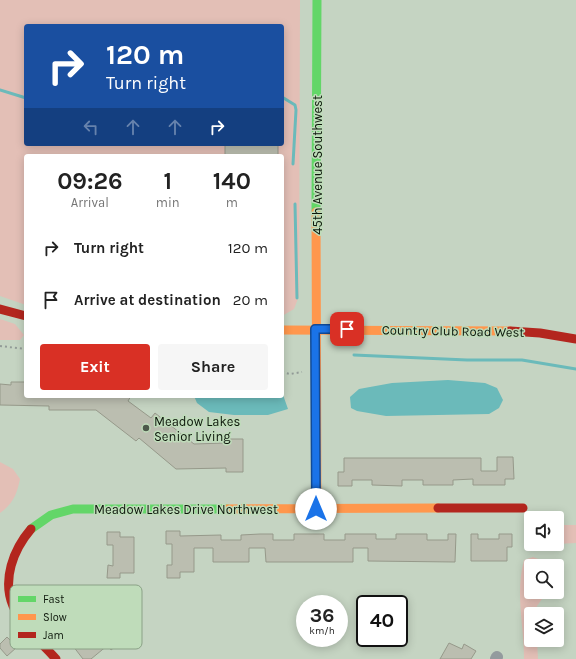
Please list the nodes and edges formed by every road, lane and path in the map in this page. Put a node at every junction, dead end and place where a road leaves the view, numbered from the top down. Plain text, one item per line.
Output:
1 (316, 0) edge
2 (0, 309) edge
3 (24, 315) edge
4 (315, 329) junction
5 (284, 330) edge
6 (576, 339) edge
7 (0, 346) edge
8 (24, 349) edge
9 (315, 357) junction
10 (284, 372) edge
11 (523, 508) dead end
12 (316, 509) junction
13 (10, 594) edge
14 (47, 649) edge
15 (56, 659) edge

1 - 4 street, 45th Avenue Southwest
2 - 3 street
4 - 5 street, Country Club Road West
4 - 6 street, Country Club Road West
4 - 9 street, 45th Avenue Southwest
7 - 8 path
9 - 10 path
9 - 12 street, 45th Avenue Southwest
11 - 12 street, Meadow Lakes Drive Northwest
12 - 13 street, Meadow Lakes Drive Northwest
14 - 15 street, Meadow Lakes Drive Northwest

